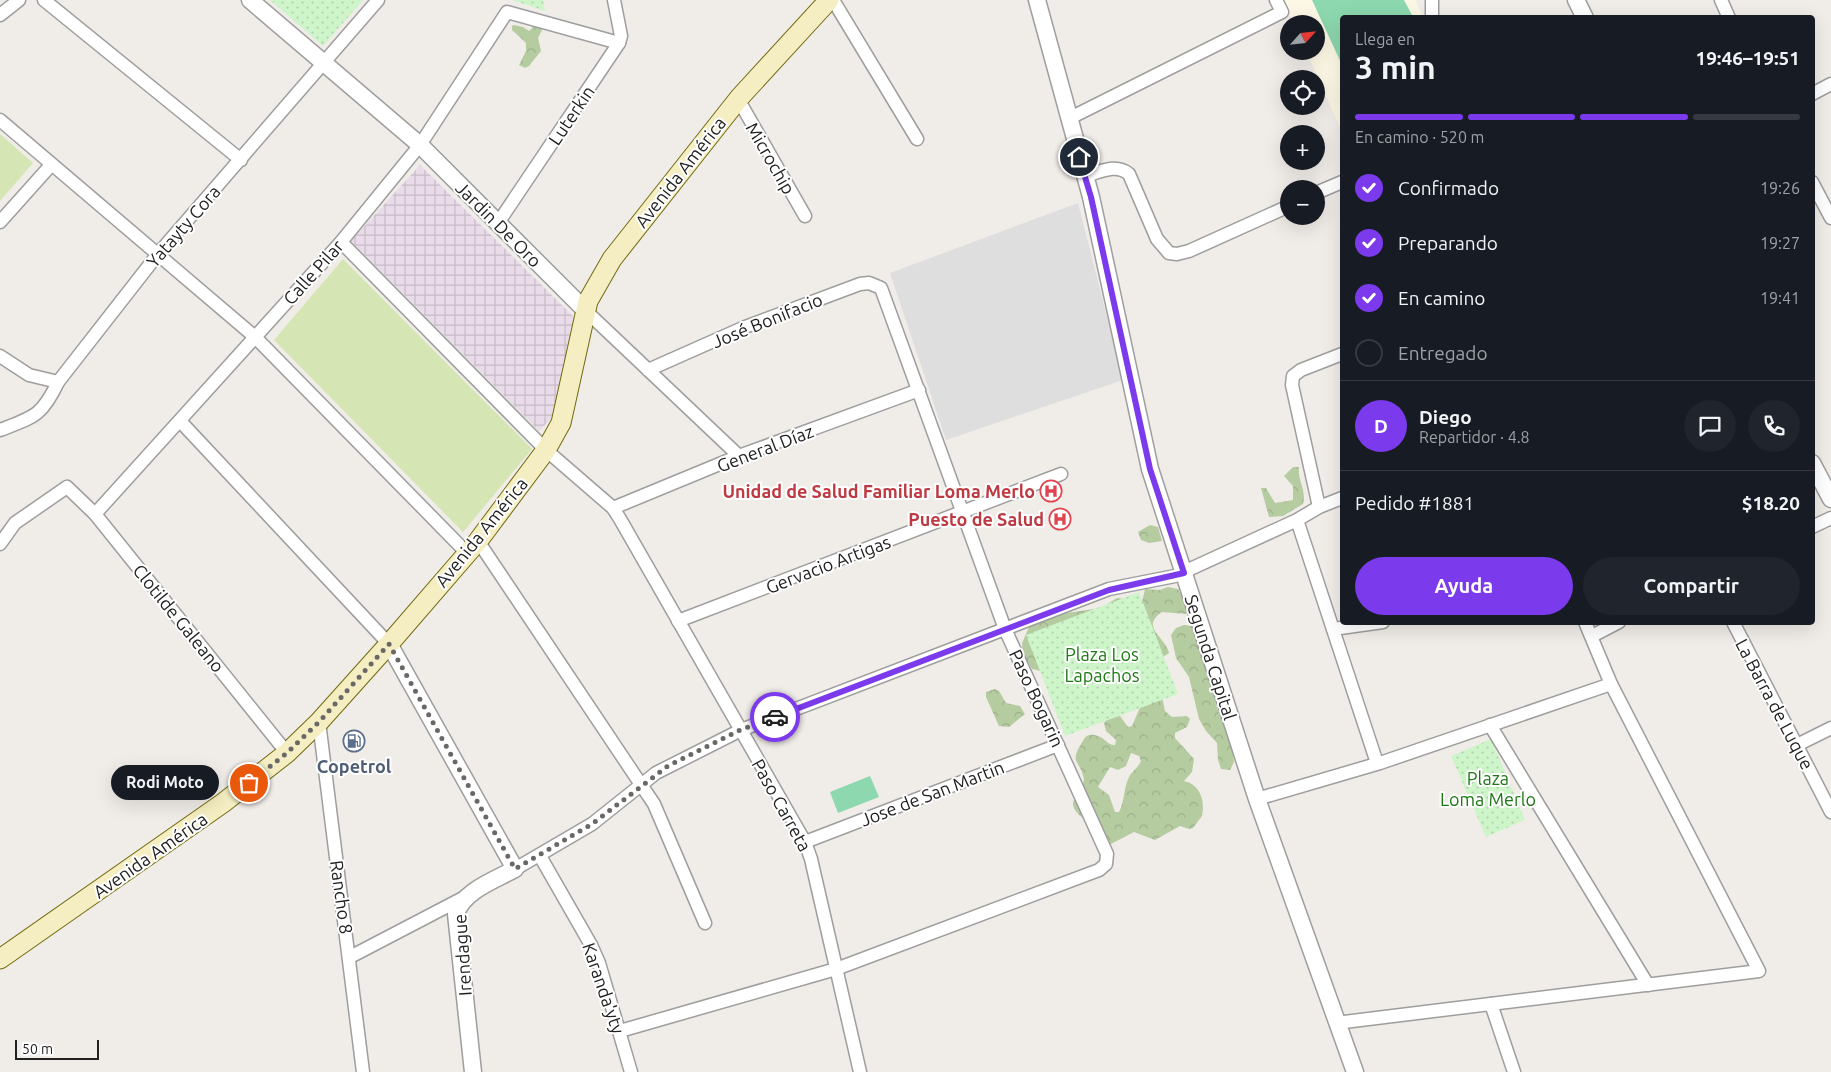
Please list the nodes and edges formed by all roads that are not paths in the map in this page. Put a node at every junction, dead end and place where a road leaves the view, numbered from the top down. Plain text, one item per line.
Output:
1 (18, 0) edge
2 (44, 0) edge
3 (250, 0) edge
4 (378, 0) edge
5 (614, 0) edge
6 (831, 0) edge
7 (1037, 0) edge
8 (1276, 0) edge
9 (1432, 0) edge
10 (1576, 0) edge
11 (1721, 0) edge
12 (0, 15) edge
13 (1432, 15) edge
14 (1584, 15) edge
15 (1728, 15) edge
16 (619, 43) junction
17 (326, 63) junction
18 (1831, 84) edge
19 (1815, 92) edge
20 (738, 100) junction
21 (1068, 118) junction
22 (0, 120) edge
23 (917, 139) dead end
24 (420, 145) junction
25 (241, 160) junction
26 (51, 165) junction
27 (1085, 176) junction
28 (1340, 183) edge
29 (1815, 188) edge
30 (1325, 190) edge
31 (1280, 210) edge
32 (805, 216) dead end
33 (1831, 218) edge
34 (0, 222) edge
35 (498, 223) junction
36 (341, 242) junction
37 (158, 254) junction
38 (884, 294) joint
39 (586, 311) junction
40 (255, 337) junction
41 (1340, 355) edge
42 (0, 356) edge
43 (648, 370) junction
44 (58, 382) junction
45 (919, 390) junction
46 (180, 421) junction
47 (0, 430) edge
48 (546, 450) junction
49 (739, 456) junction
50 (1815, 469) edge
51 (1061, 474) dead end
52 (1340, 499) edge
53 (1831, 499) edge
54 (1319, 507) junction
55 (613, 508) junction
56 (962, 512) junction
57 (95, 514) junction
58 (1831, 518) edge
59 (1297, 520) junction
60 (1815, 526) edge
61 (0, 544) edge
62 (472, 547) junction
63 (1184, 573) junction
64 (678, 621) junction
65 (1362, 625) edge
66 (1586, 625) edge
67 (1613, 625) edge
68 (1735, 625) edge
69 (1005, 629) junction
70 (1333, 629) junction
71 (1592, 636) junction
72 (389, 644) junction
73 (1610, 684) junction
74 (319, 722) junction
75 (1490, 725) junction
76 (1831, 728) edge
77 (740, 730) junction
78 (1058, 745) junction
79 (1797, 745) junction
80 (287, 753) junction
81 (1377, 764) junction
82 (641, 785) junction
83 (1257, 799) junction
84 (1831, 812) edge
85 (805, 842) junction
86 (540, 856) junction
87 (515, 869) junction
88 (468, 896) junction
89 (705, 924) dead end
90 (350, 957) junction
91 (0, 959) edge
92 (836, 969) junction
93 (1648, 984) junction
94 (1492, 1004) junction
95 (1336, 1023) junction
96 (620, 1031) junction
97 (363, 1072) edge
98 (473, 1072) edge
99 (630, 1072) edge
100 (860, 1072) edge
101 (1356, 1072) edge
102 (1514, 1072) edge

1 - 12 street
2 - 25 street
3 - 17 street, Jardin De Oro
4 - 17 street, Yatayty Cora
5 - 16 street
6 - 20 main road, Avenida América
6 - 23 street
7 - 21 street, Segunda Capital
8 - 21 street
9 - 13 street
10 - 14 street
11 - 15 street
16 - 24 street, Calle Pilar
16 - 35 street, Luterkin
17 - 24 street, Jardin De Oro
17 - 25 street, Yatayty Cora
18 - 19 street
20 - 32 street, Microchip
20 - 39 main road, Avenida América
21 - 27 street, Segunda Capital
22 - 26 street
24 - 35 street, Jardin De Oro
24 - 36 street, Calle Pilar
25 - 37 street, Yatayty Cora
26 - 34 street
26 - 37 street
27 - 31 street
27 - 63 street, Segunda Capital
28 - 30 street
29 - 33 street
35 - 39 street, Jardin De Oro
36 - 40 street, Calle Pilar
36 - 48 street, Paso Carreta
37 - 40 street
37 - 44 street, Yatayty Cora
38 - 43 street, José Bonifacio
38 - 45 street, Paso Bogarin
39 - 43 street, Jardin De Oro
39 - 48 main road, Avenida América
40 - 46 street, Calle Pilar
40 - 62 street
41 - 54 street
42 - 44 street
43 - 49 street, Jardin De Oro
44 - 47 street, Yatayty Cora
45 - 49 street, General Díaz
45 - 56 street, Paso Bogarin
46 - 57 street, Calle Pilar
46 - 72 street
48 - 55 street, Paso Carreta
48 - 62 main road, Avenida América
49 - 55 street, General Díaz
50 - 53 street
51 - 56 street, Gervacio Artigas
52 - 54 street
54 - 59 street
55 - 64 street, Paso Carreta
56 - 64 street, Gervacio Artigas
56 - 69 street, Paso Bogarin
57 - 61 street, Clotilde Galeano
57 - 80 street, Clotilde Galeano
58 - 60 street
59 - 63 street
59 - 70 street
62 - 72 main road, Avenida América
62 - 82 street
63 - 69 street
63 - 83 street, Segunda Capital
64 - 77 street, Paso Carreta
65 - 70 street
66 - 71 street
67 - 71 street
68 - 79 street, La Barra de Luque
69 - 77 street
69 - 78 street, Paso Bogarin
70 - 81 street
71 - 73 street
72 - 74 main road, Avenida América
72 - 87 street
73 - 75 street
73 - 93 street
74 - 80 main road, Avenida América
74 - 90 street, Rancho 8
75 - 81 street
75 - 93 street
76 - 79 street
77 - 82 street
77 - 85 street, Paso Carreta
78 - 85 street, Jose de San Martin
78 - 92 street, Paso Bogarin
79 - 84 street, La Barra de Luque
80 - 91 main road, Avenida América
81 - 83 street
82 - 86 street
82 - 89 street
83 - 95 street, Segunda Capital
85 - 92 street, Paso Carreta
86 - 87 street
86 - 96 street, Karanda'yty
87 - 88 street, Irendague
88 - 90 street
88 - 98 street, Irendague
90 - 97 street, Rancho 8
92 - 96 street
92 - 100 street, Paso Carreta
93 - 94 street
94 - 95 street
94 - 102 street
95 - 101 street, Segunda Capital
96 - 99 street, Karanda'yty

